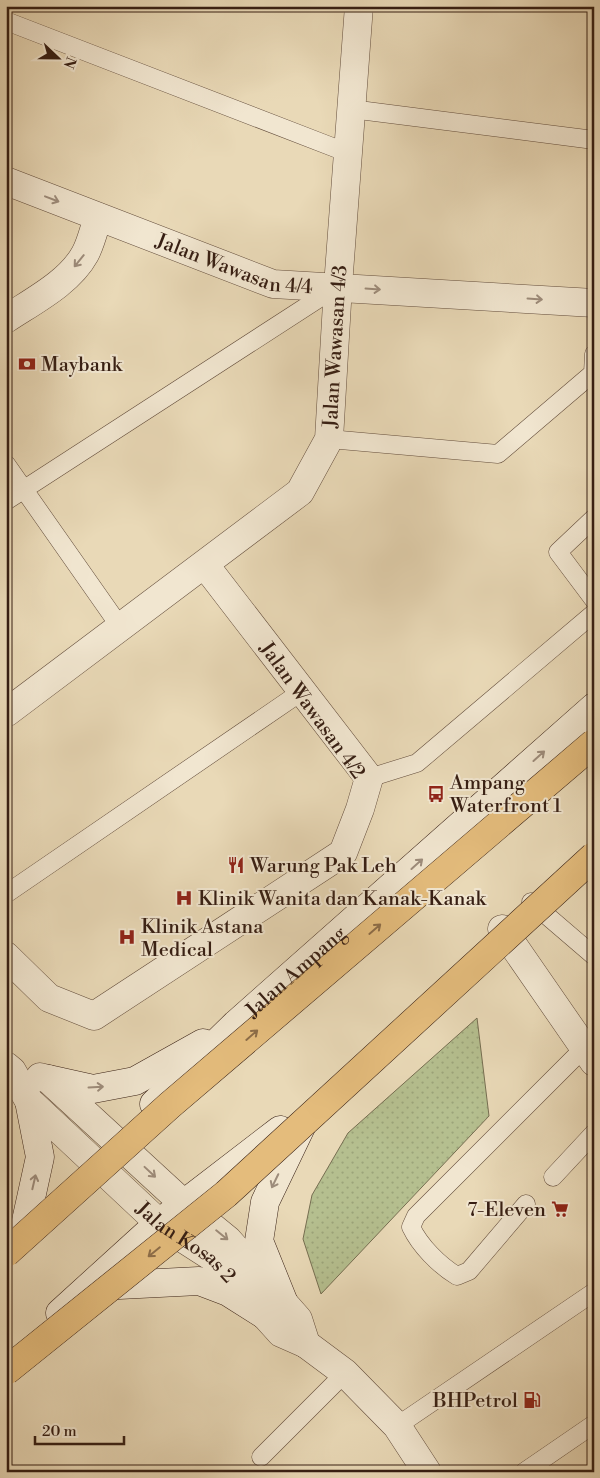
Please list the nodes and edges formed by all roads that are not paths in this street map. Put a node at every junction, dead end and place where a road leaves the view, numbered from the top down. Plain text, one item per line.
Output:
1 (360, 6) edge
2 (6, 21) edge
3 (351, 109) junction
4 (594, 140) edge
5 (348, 154) junction
6 (6, 181) edge
7 (98, 217) junction
8 (338, 286) junction
9 (594, 303) edge
10 (6, 318) edge
11 (594, 354) edge
12 (329, 439) junction
13 (6, 464) edge
14 (24, 489) junction
15 (6, 501) edge
16 (594, 518) edge
17 (205, 565) junction
18 (594, 600) edge
19 (594, 613) edge
20 (121, 628) junction
21 (301, 692) junction
22 (594, 707) edge
23 (6, 713) edge
24 (594, 743) edge
25 (368, 778) junction
26 (594, 841) edge
27 (594, 856) edge
28 (6, 894) edge
29 (530, 902) junction
30 (502, 929) junction
31 (6, 956) edge
32 (594, 956) edge
33 (236, 1024) junction
34 (589, 1055) edge
35 (9, 1069) edge
36 (48, 1079) junction
37 (29, 1101) junction
38 (312, 1106) junction
39 (594, 1133) edge
40 (116, 1140) junction
41 (94, 1162) junction
42 (553, 1177) dead end
43 (184, 1204) junction
44 (526, 1204) dead end
45 (159, 1223) junction
46 (15, 1237) edge
47 (6, 1254) edge
48 (89, 1286) junction
49 (594, 1292) edge
50 (275, 1310) junction
51 (6, 1362) edge
52 (6, 1372) edge
53 (345, 1373) junction
54 (594, 1424) edge
55 (397, 1426) junction
56 (261, 1457) dead end
57 (427, 1472) edge
58 (524, 1472) edge

1 - 3 street, Jalan Wawasan 4/3
2 - 5 lane
3 - 4 lane
3 - 5 street, Jalan Wawasan 4/3
5 - 8 street, Jalan Wawasan 4/3
6 -> 7 street, Jalan Wawasan 4/4
7 - 8 street, Jalan Wawasan 4/4
7 -> 10 street
8 -> 9 street, Jalan Wawasan 4/4
8 - 12 street, Jalan Wawasan 4/3
8 - 14 lane
11 - 12 lane
12 - 17 street, Jalan Wawasan 4/3
13 - 14 lane
14 - 15 lane
14 - 20 lane
16 - 18 lane
17 - 20 street, Jalan Wawasan 4/3
17 - 21 street, Jalan Wawasan 4/2
19 - 25 lane
20 - 23 street, Jalan Wawasan 4/3
21 - 25 street, Jalan Wawasan 4/2
21 - 28 lane
33 -> 22 street, Jalan Ampang
47 -> 24 highway, bridge
25 - 31 street, Jalan Wawasan 4/2
26 - 29 street
27 -> 52 highway, bridge
29 - 30 street
29 - 32 lane
30 - 34 street
30 - 38 street
36 -> 33 street
33 - 40 street, Jalan Ampang
34 - 44 lane
35 - 36 street
35 - 37 street
36 - 40 street, Jalan Kosas 2
37 - 41 street, Jalan Kosas 2
46 -> 37 street
38 - 43 street
38 -> 50 street
39 - 42 lane
40 - 41 street, Jalan Ampang
40 -> 43 street, Jalan Kosas 2
41 - 45 street, Jalan Kosas 2
41 - 46 street, Jalan Ampang
43 - 45 street
43 -> 50 street, Jalan Kosas 2
45 - 48 street
45 - 50 street, Jalan Kosas 2
48 - 50 street
48 - 51 street
49 - 55 lane
50 - 53 street, Jalan Kosas 2
53 - 55 street, Jalan Kosas 2
53 - 56 lane
54 - 58 lane
55 - 57 street, Jalan Kosas 2

